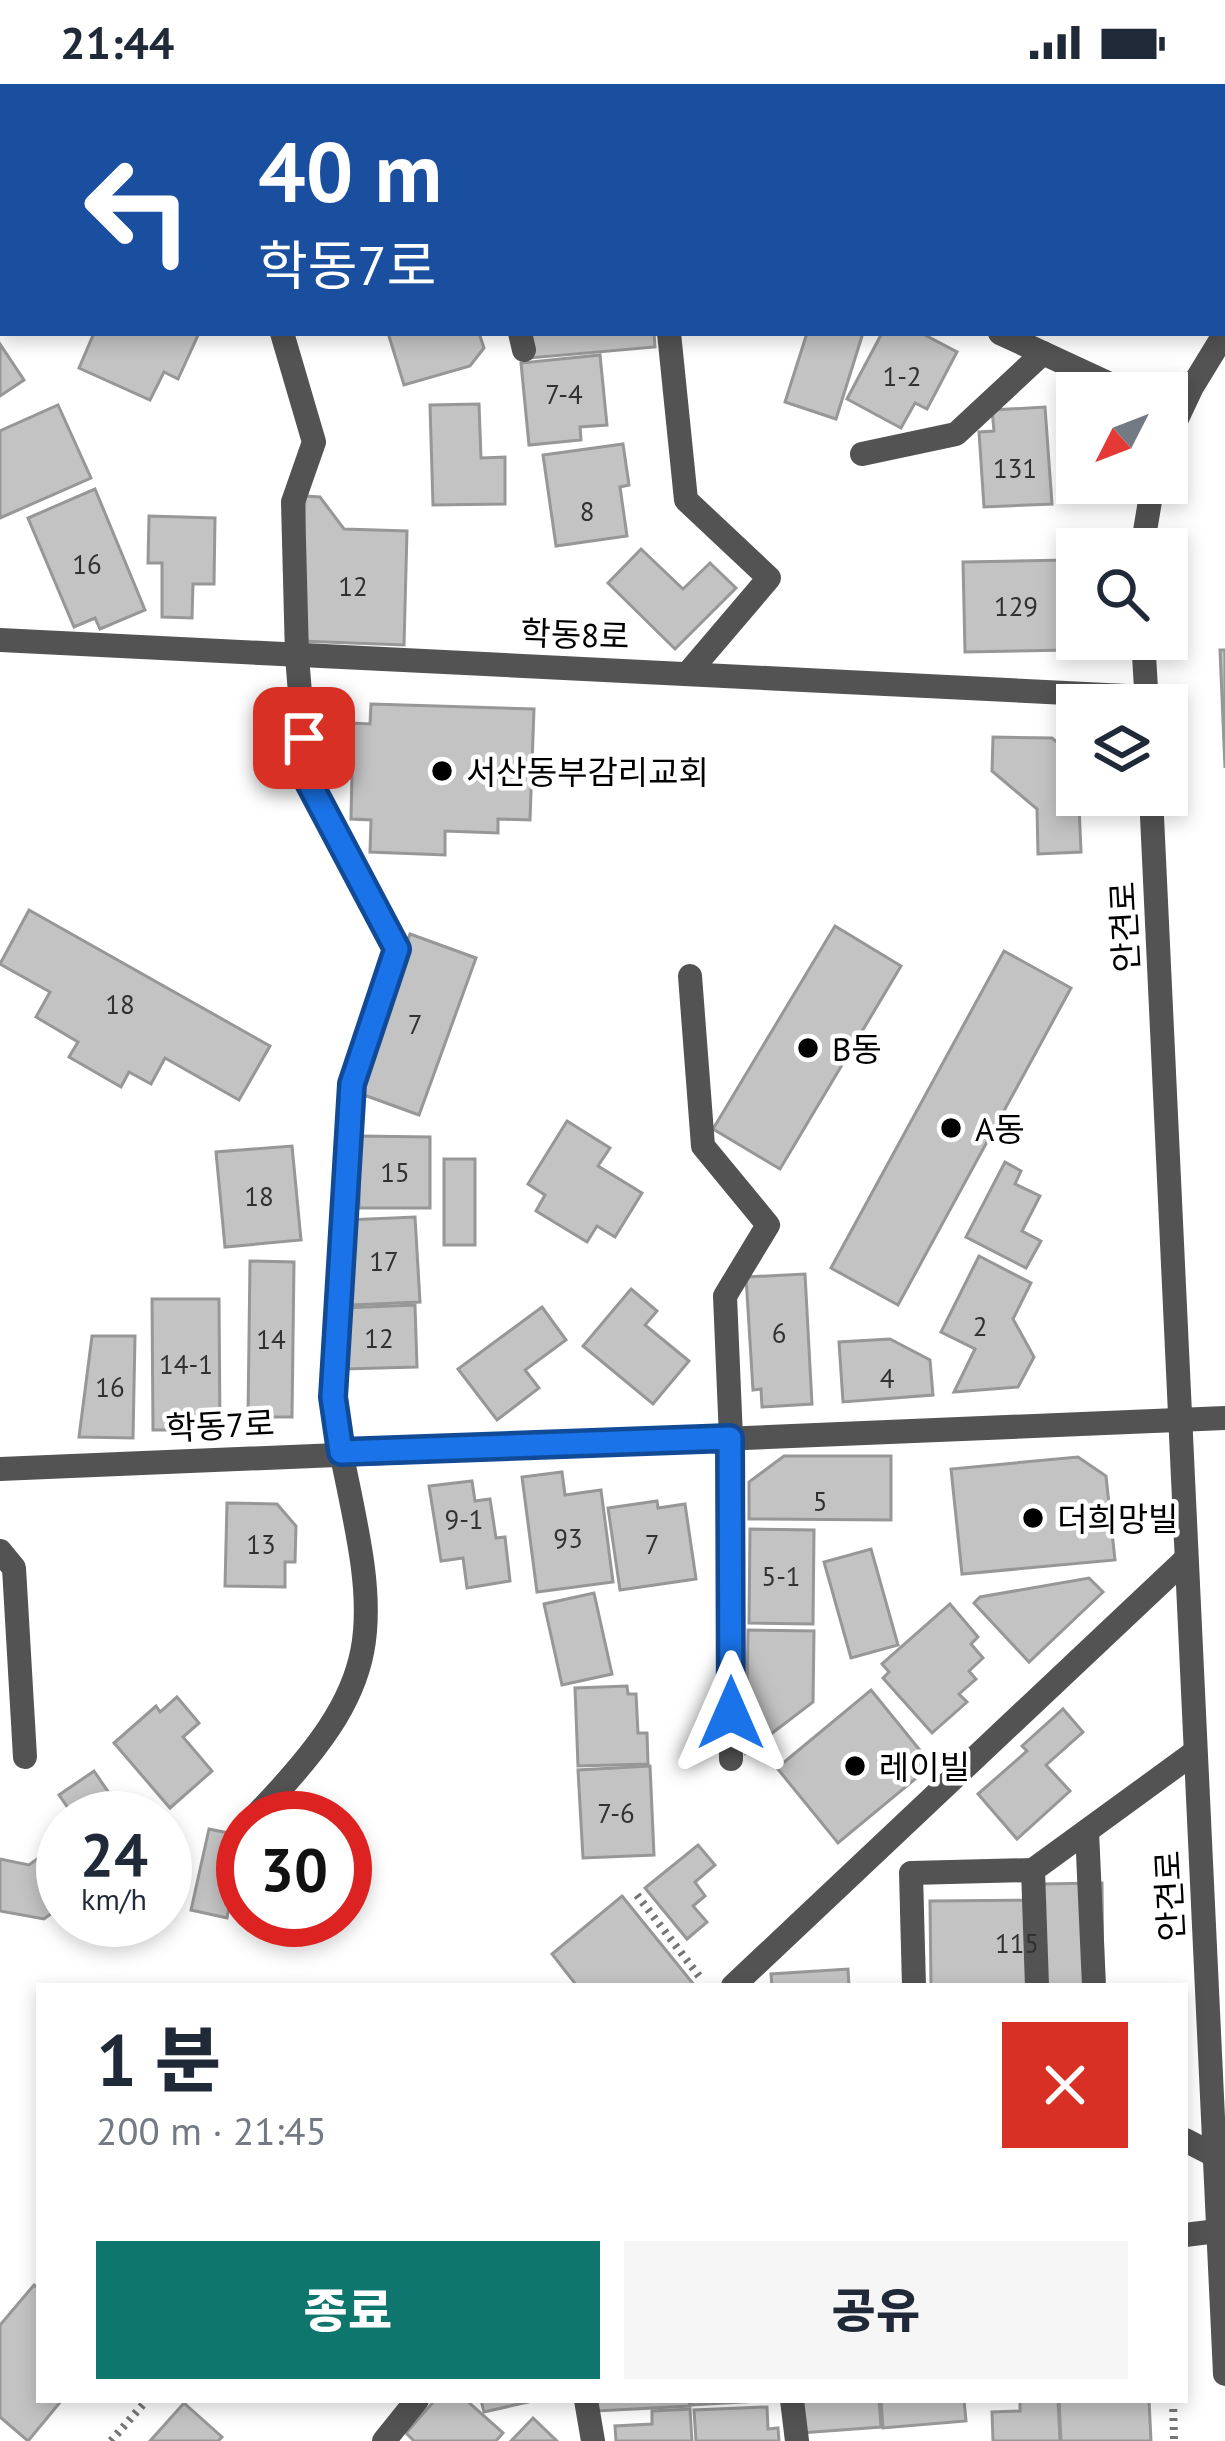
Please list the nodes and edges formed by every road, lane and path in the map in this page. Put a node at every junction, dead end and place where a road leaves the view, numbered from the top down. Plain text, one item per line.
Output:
1 (283, 336) edge
2 (669, 336) edge
3 (1006, 336) edge
4 (1223, 336) edge
5 (1043, 353) junction
6 (1084, 372) edge
7 (1188, 389) edge
8 (862, 454) dead end
9 (0, 640) edge
10 (297, 656) junction
11 (689, 673) junction
12 (1056, 695) edge
13 (1152, 816) edge
14 (690, 976) dead end
15 (1225, 1418) edge
16 (1180, 1420) junction
17 (730, 1438) junction
18 (341, 1452) junction
19 (0, 1469) edge
20 (0, 1551) edge
21 (1186, 1559) junction
22 (1195, 1752) junction
23 (25, 1757) dead end
24 (731, 1759) dead end
25 (278, 1791) edge
26 (1087, 1831) junction
27 (1034, 1870) junction
28 (637, 1895) dead end
29 (704, 1983) edge
30 (739, 1983) edge
31 (914, 1983) edge
32 (1036, 1983) edge
33 (1094, 1983) edge
34 (1188, 2142) edge
35 (1214, 2155) junction
36 (1217, 2231) junction
37 (1188, 2235) edge
38 (1225, 2374) edge
39 (144, 2403) edge
40 (414, 2403) edge
41 (587, 2403) edge
42 (792, 2403) edge
43 (1173, 2403) edge
44 (111, 2441) edge
45 (384, 2441) edge
46 (593, 2441) edge
47 (797, 2441) edge
48 (1174, 2441) edge

1 - 10 street
2 - 11 street
3 - 5 street
4 - 7 street
5 - 6 street
5 - 8 street
9 - 10 street, 학동8로
10 - 11 street, 학동8로
10 - 18 street
11 - 12 street, 학동8로
13 - 16 street, 안견로
14 - 17 street
15 - 16 street, 학동7로
16 - 17 street, 학동7로
16 - 21 street, 안견로
17 - 18 street, 학동7로
17 - 24 street
18 - 19 street, 학동7로
18 - 25 street
20 - 23 street
21 - 22 street, 안견로
21 - 30 street
22 - 26 street
22 - 35 street, 안견로
26 - 27 street
26 - 33 street
27 - 31 street
27 - 32 street
28 - 29 path
34 - 35 street
35 - 36 street, 안견로
36 - 37 street
36 - 38 street, 안견로
39 - 44 path
40 - 45 street
41 - 46 street
42 - 47 street
43 - 48 path

